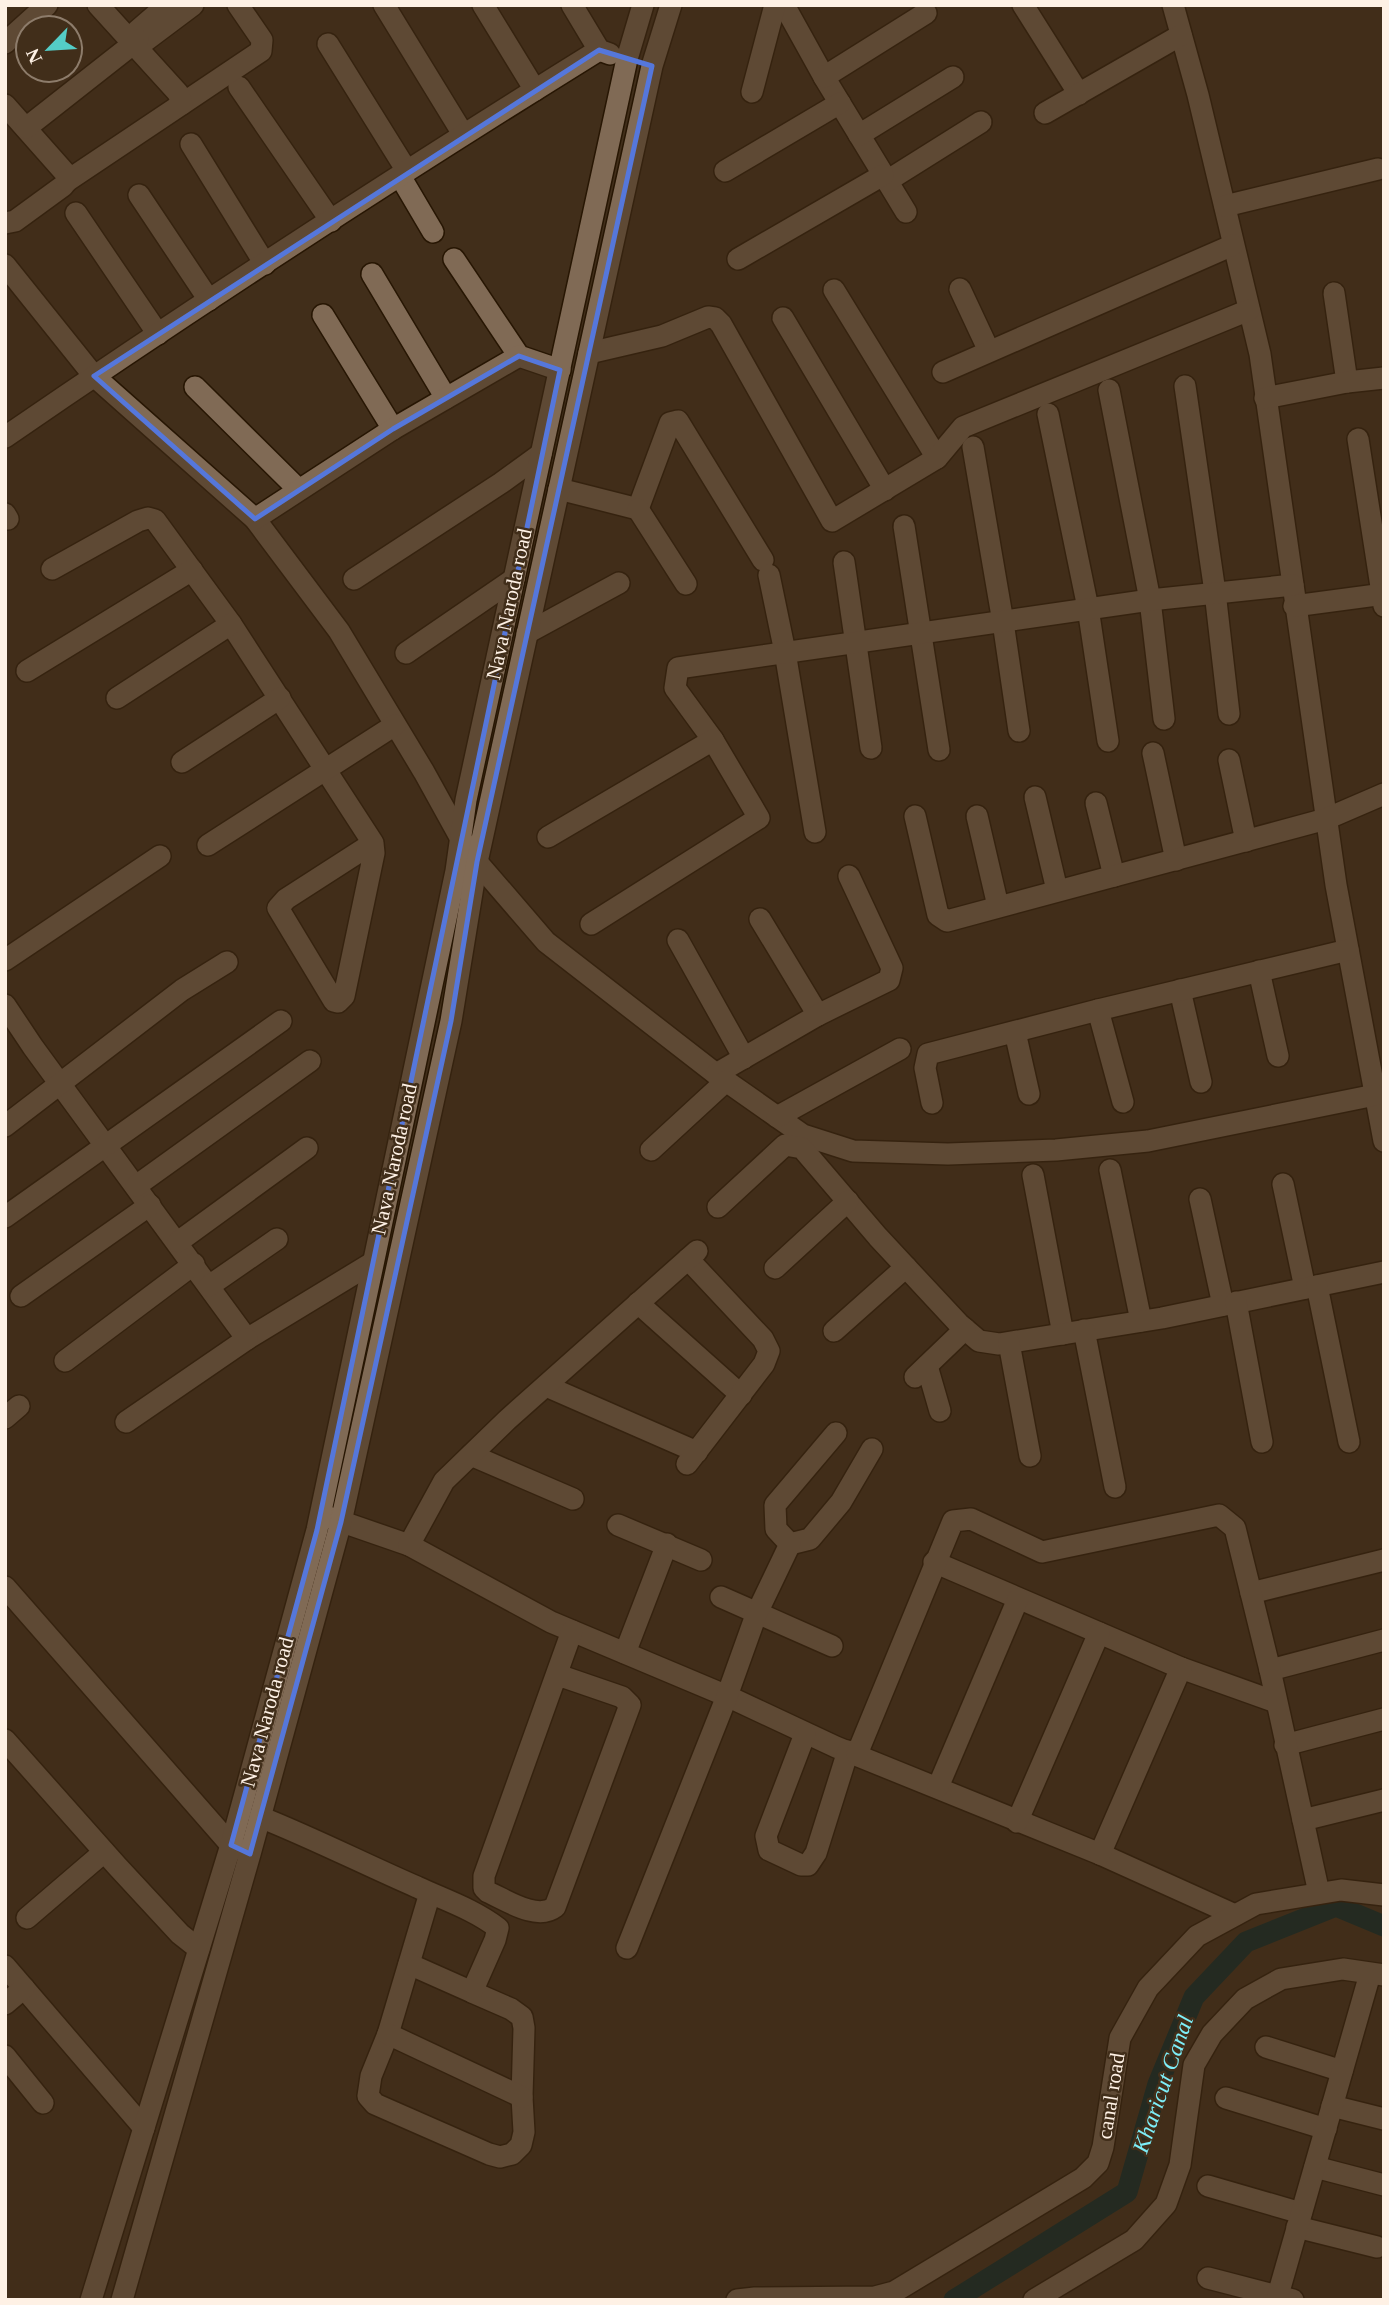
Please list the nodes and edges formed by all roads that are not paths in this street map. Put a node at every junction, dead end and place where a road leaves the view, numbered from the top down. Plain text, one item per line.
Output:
1 (47, 5) edge
2 (99, 5) edge
3 (167, 5) edge
4 (193, 5) edge
5 (238, 5) edge
6 (384, 5) edge
7 (483, 5) edge
8 (572, 5) edge
9 (643, 5) edge
10 (671, 5) edge
11 (1023, 5) edge
12 (1172, 5) edge
13 (789, 8) edge
14 (926, 13) dead end
15 (1181, 35) junction
16 (5, 43) edge
17 (136, 43) junction
18 (328, 44) dead end
19 (599, 50) junction
20 (627, 59) junction
21 (652, 66) junction
22 (824, 77) junction
23 (953, 77) dead end
24 (239, 87) dead end
25 (535, 90) junction
26 (752, 92) dead end
27 (1079, 94) junction
28 (840, 103) junction
29 (182, 104) junction
30 (5, 106) edge
31 (1045, 113) dead end
32 (981, 122) dead end
33 (26, 128) junction
34 (463, 134) junction
35 (859, 135) junction
36 (191, 144) dead end
37 (1378, 169) dead end
38 (725, 171) dead end
39 (403, 174) junction
40 (885, 178) junction
41 (67, 181) junction
42 (139, 195) dead end
43 (1225, 206) junction
44 (906, 212) dead end
45 (76, 213) dead end
46 (331, 221) junction
47 (5, 223) edge
48 (433, 232) dead end
49 (1233, 245) junction
50 (454, 259) dead end
51 (738, 260) dead end
52 (265, 264) junction
53 (5, 265) edge
54 (372, 274) dead end
55 (960, 289) dead end
56 (834, 290) dead end
57 (1334, 293) dead end
58 (209, 300) junction
59 (1249, 310) junction
60 (323, 315) dead end
61 (783, 318) dead end
62 (158, 334) junction
63 (989, 351) junction
64 (589, 353) junction
65 (519, 356) junction
66 (560, 370) junction
67 (943, 372) dead end
68 (94, 376) junction
69 (1384, 378) edge
70 (1347, 382) junction
71 (1185, 386) dead end
72 (195, 387) dead end
73 (1108, 390) dead end
74 (446, 398) junction
75 (1265, 398) junction
76 (1048, 414) dead end
77 (393, 429) junction
78 (5, 436) edge
79 (1358, 439) dead end
80 (973, 447) dead end
81 (541, 454) junction
82 (937, 458) junction
83 (298, 489) junction
84 (559, 489) junction
85 (885, 490) junction
86 (638, 509) junction
87 (255, 519) junction
88 (904, 526) dead end
89 (844, 562) dead end
90 (52, 569) dead end
91 (192, 570) junction
92 (355, 579) dead end
93 (514, 579) junction
94 (619, 583) dead end
95 (686, 584) dead end
96 (1215, 592) junction
97 (1294, 595) junction
98 (1383, 598) edge
99 (1150, 600) junction
100 (1088, 608) junction
101 (1003, 622) junction
102 (231, 624) junction
103 (921, 632) junction
104 (527, 633) junction
105 (856, 644) junction
106 (785, 652) junction
107 (406, 653) dead end
108 (27, 671) dead end
109 (117, 698) dead end
110 (280, 698) junction
111 (1229, 714) dead end
112 (1164, 719) dead end
113 (396, 725) junction
114 (1019, 732) dead end
115 (713, 740) junction
116 (1108, 741) dead end
117 (871, 748) dead end
118 (939, 750) dead end
119 (1153, 753) dead end
120 (1228, 760) dead end
121 (182, 762) dead end
122 (326, 770) junction
123 (1384, 794) edge
124 (1035, 797) dead end
125 (1097, 803) dead end
126 (915, 816) dead end
127 (977, 816) dead end
128 (1326, 819) junction
129 (815, 832) dead end
130 (548, 837) dead end
131 (461, 839) junction
132 (1246, 841) junction
133 (373, 843) junction
134 (208, 845) dead end
135 (160, 856) dead end
136 (1176, 860) junction
137 (477, 862) junction
138 (849, 876) dead end
139 (1114, 876) junction
140 (1057, 890) junction
141 (998, 906) junction
142 (760, 919) dead end
143 (591, 924) dead end
144 (678, 940) dead end
145 (1348, 950) junction
146 (5, 960) edge
147 (227, 962) dead end
148 (1259, 971) junction
149 (1180, 990) junction
150 (5, 1004) edge
151 (1098, 1010) junction
152 (818, 1015) junction
153 (281, 1021) dead end
154 (1014, 1032) junction
155 (900, 1049) dead end
156 (1278, 1056) dead end
157 (744, 1058) junction
158 (310, 1061) dead end
159 (721, 1077) junction
160 (1201, 1082) dead end
161 (61, 1085) junction
162 (1029, 1094) dead end
163 (1375, 1095) junction
164 (1122, 1102) dead end
165 (932, 1103) dead end
166 (777, 1117) junction
167 (5, 1126) edge
168 (1383, 1136) edge
169 (106, 1146) junction
170 (307, 1148) dead end
171 (651, 1150) dead end
172 (1110, 1170) dead end
173 (1033, 1175) dead end
174 (1283, 1184) dead end
175 (136, 1186) junction
176 (1200, 1199) dead end
177 (848, 1201) junction
178 (150, 1205) junction
179 (718, 1207) dead end
180 (5, 1217) edge
181 (277, 1239) dead end
182 (178, 1242) junction
183 (372, 1263) junction
184 (194, 1264) junction
185 (906, 1267) junction
186 (775, 1268) dead end
187 (1384, 1272) edge
188 (209, 1286) junction
189 (1311, 1287) junction
190 (21, 1296) dead end
191 (638, 1303) junction
192 (1230, 1303) junction
193 (1141, 1321) junction
194 (965, 1329) junction
195 (834, 1331) dead end
196 (1073, 1332) junction
197 (247, 1339) junction
198 (1009, 1343) junction
199 (65, 1361) dead end
200 (546, 1386) junction
201 (741, 1395) junction
202 (940, 1410) dead end
203 (125, 1422) dead end
204 (836, 1433) dead end
205 (1262, 1442) dead end
206 (1349, 1442) dead end
207 (872, 1449) dead end
208 (471, 1455) junction
209 (1030, 1456) dead end
210 (1115, 1487) dead end
211 (573, 1499) dead end
212 (320, 1514) junction
213 (341, 1522) junction
214 (618, 1525) dead end
215 (667, 1544) junction
216 (790, 1544) junction
217 (409, 1545) junction
218 (701, 1560) dead end
219 (1384, 1560) edge
220 (934, 1562) junction
221 (5, 1587) edge
222 (1251, 1593) junction
223 (722, 1597) dead end
224 (1018, 1599) junction
225 (757, 1615) junction
226 (572, 1631) junction
227 (1099, 1633) junction
228 (1384, 1640) edge
229 (832, 1647) dead end
230 (625, 1653) junction
231 (1181, 1668) junction
232 (1270, 1670) junction
233 (558, 1675) junction
234 (727, 1696) junction
235 (1276, 1702) junction
236 (1384, 1719) edge
237 (805, 1734) junction
238 (5, 1740) edge
239 (1285, 1745) junction
240 (853, 1753) junction
241 (938, 1787) junction
242 (1384, 1800) edge
243 (260, 1817) junction
244 (1303, 1820) junction
245 (1017, 1822) junction
246 (240, 1850) junction
247 (104, 1852) junction
248 (1100, 1854) junction
249 (430, 1893) junction
250 (1319, 1894) junction
251 (1384, 1895) edge
252 (1235, 1915) junction
253 (27, 1918) dead end
254 (627, 1948) dead end
255 (199, 1950) junction
256 (409, 1964) junction
257 (5, 1965) edge
258 (1377, 1975) edge
259 (24, 1988) junction
260 (472, 1992) junction
261 (5, 2004) edge
262 (388, 2034) junction
263 (1266, 2047) dead end
264 (5, 2056) edge
265 (1342, 2071) junction
266 (522, 2097) junction
267 (1226, 2098) dead end
268 (43, 2103) dead end
269 (1332, 2106) junction
270 (1384, 2119) edge
271 (144, 2128) junction
272 (1326, 2129) junction
273 (1315, 2167) junction
274 (1384, 2185) edge
275 (1208, 2186) dead end
276 (1299, 2220) junction
277 (1377, 2247) dead end
278 (1208, 2278) dead end
279 (94, 2291) edge
280 (126, 2298) edge
281 (1285, 2298) edge
282 (737, 2300) edge
283 (1034, 2300) edge

1 - 16 street
2 - 17 street
3 - 17 street
4 - 17 street
5 - 29 street
6 - 34 street
7 - 25 street
8 - 19 street
9 - 20 street, Nava Naroda road
10 - 21 street, Nava Naroda road
11 - 27 street
12 - 15 street
13 - 22 street
13 - 26 street
14 - 22 street
15 - 27 street
15 - 43 street
17 - 29 street
17 - 33 street
18 - 39 street
19 - 20 street
19 - 25 street
20 - 21 street
20 - 66 street, Nava Naroda road
21 - 64 street, Nava Naroda road
22 - 28 street
23 - 35 street
24 - 46 street
25 - 34 street
27 - 31 street
28 - 35 street
28 - 38 street
29 - 41 street
30 - 33 street
32 - 40 street
33 - 41 street
34 - 39 street
35 - 40 street
36 - 52 street
37 - 43 street
39 - 46 street
39 - 48 street
40 - 44 street
40 - 51 street
41 - 47 street
42 - 58 street
43 - 49 street
45 - 62 street
46 - 52 street
49 - 59 street
49 - 63 street
50 - 65 street
52 - 58 street
53 - 68 street
54 - 74 street
55 - 63 street
56 - 82 street
57 - 70 street
58 - 62 street
59 - 75 street
59 - 82 street
60 - 77 street
61 - 85 street
62 - 68 street
63 - 67 street
64 - 84 street, Nava Naroda road
64 - 85 street
65 - 66 street
65 - 74 street
66 - 81 street, Nava Naroda road
68 - 78 street
68 - 87 street
69 - 70 street
70 - 75 street
71 - 96 street
72 - 83 street
73 - 99 street
74 - 77 street
75 - 97 street
76 - 100 street
77 - 83 street
79 - 98 street
80 - 101 street
81 - 92 street
81 - 93 street, Nava Naroda road
82 - 85 street
83 - 87 street
84 - 86 street
84 - 104 street, Nava Naroda road
86 - 95 street
86 - 106 street
87 - 113 street
88 - 103 street
89 - 105 street
90 - 91 street
91 - 102 street
91 - 108 street
93 - 107 street
93 - 131 street, Nava Naroda road
94 - 104 street
96 - 97 street
96 - 99 street
96 - 111 street
97 - 98 street
97 - 128 street
99 - 100 street
99 - 112 street
100 - 101 street
100 - 116 street
101 - 103 street
101 - 114 street
102 - 109 street
102 - 110 street
103 - 105 street
103 - 118 street
104 - 137 street, Nava Naroda road
105 - 106 street
105 - 117 street
106 - 115 street
106 - 129 street
110 - 121 street
110 - 122 street
113 - 122 street
113 - 131 street
115 - 130 street
115 - 143 street
119 - 136 street
120 - 132 street
122 - 133 street
122 - 134 street
123 - 128 street
124 - 140 street
125 - 139 street
126 - 141 street
127 - 141 street
128 - 132 street
128 - 145 street
131 - 137 street
131 - 183 street, Nava Naroda road
132 - 136 street
133 - 133 street
135 - 146 street
136 - 139 street
137 - 159 street
137 - 213 street, Nava Naroda road
138 - 152 street
139 - 140 street
140 - 141 street
142 - 152 street
144 - 157 street
145 - 148 street
145 - 163 street
147 - 161 street
148 - 149 street
148 - 156 street
149 - 151 street
149 - 160 street
150 - 161 street
151 - 154 street
151 - 164 street
152 - 157 street
153 - 169 street
154 - 162 street
154 - 165 street
155 - 166 street
157 - 159 street
158 - 175 street
159 - 166 street
159 - 171 street
161 - 167 street
161 - 169 street
163 - 166 street
163 - 168 street
169 - 175 street
169 - 180 street
170 - 182 street
172 - 193 street
173 - 196 street
174 - 189 street
175 - 178 street
176 - 192 street
177 - 179 street
177 - 185 street
177 - 186 street
178 - 182 street
178 - 190 street
181 - 188 street
182 - 184 street
183 - 197 street
183 - 212 street, Nava Naroda road
184 - 188 street
184 - 199 street
185 - 194 street
185 - 195 street
187 - 189 street
188 - 197 street
189 - 192 street
189 - 206 street
191 - 200 street
191 - 201 street
191 - 201 street
192 - 193 street
192 - 205 street
193 - 196 street
194 - 198 street
194 - 202 street
196 - 198 street
196 - 210 street
197 - 203 street
198 - 209 street
200 - 201 street
200 - 208 street
204 - 216 street
207 - 216 street
208 - 211 street
208 - 217 street
212 - 213 street
212 - 246 street, Nava Naroda road
213 - 217 street
213 - 243 street, Nava Naroda road
214 - 215 street
215 - 218 street
215 - 230 street
216 - 225 street
217 - 226 street
219 - 222 street
220 - 222 street
220 - 224 street
220 - 240 street
221 - 246 street
222 - 232 street
223 - 225 street
224 - 227 street
224 - 241 street
225 - 229 street
225 - 234 street
226 - 230 street
226 - 233 street
227 - 231 street
227 - 245 street
228 - 232 street
230 - 234 street
231 - 235 street
231 - 248 street
232 - 235 street
233 - 233 street
234 - 237 street
234 - 254 street
235 - 239 street
236 - 239 street
237 - 240 street
237 - 240 street
238 - 247 street
239 - 244 street
240 - 241 street
241 - 245 street
242 - 244 street
243 - 246 street, Nava Naroda road
243 - 249 street
244 - 250 street
245 - 248 street
246 - 255 street, Nava Naroda road
246 - 280 street, Nava Naroda road
247 - 253 street
247 - 255 street
248 - 252 street
249 - 256 street
249 - 260 street
250 - 251 street, canal road
250 - 252 street, canal road
252 - 282 street, canal road
255 - 271 street, Nava Naroda road
256 - 260 street
256 - 262 street
257 - 259 street
258 - 265 street
258 - 283 street
259 - 261 street
259 - 271 street
260 - 266 street
262 - 266 street
262 - 266 street
263 - 265 street
264 - 268 street
265 - 269 street
267 - 272 street
269 - 270 street
269 - 272 street
271 - 279 street, Nava Naroda road
272 - 273 street
273 - 274 street
273 - 276 street
275 - 276 street
276 - 277 street
276 - 281 street
278 - 281 street
279 - 280 street

